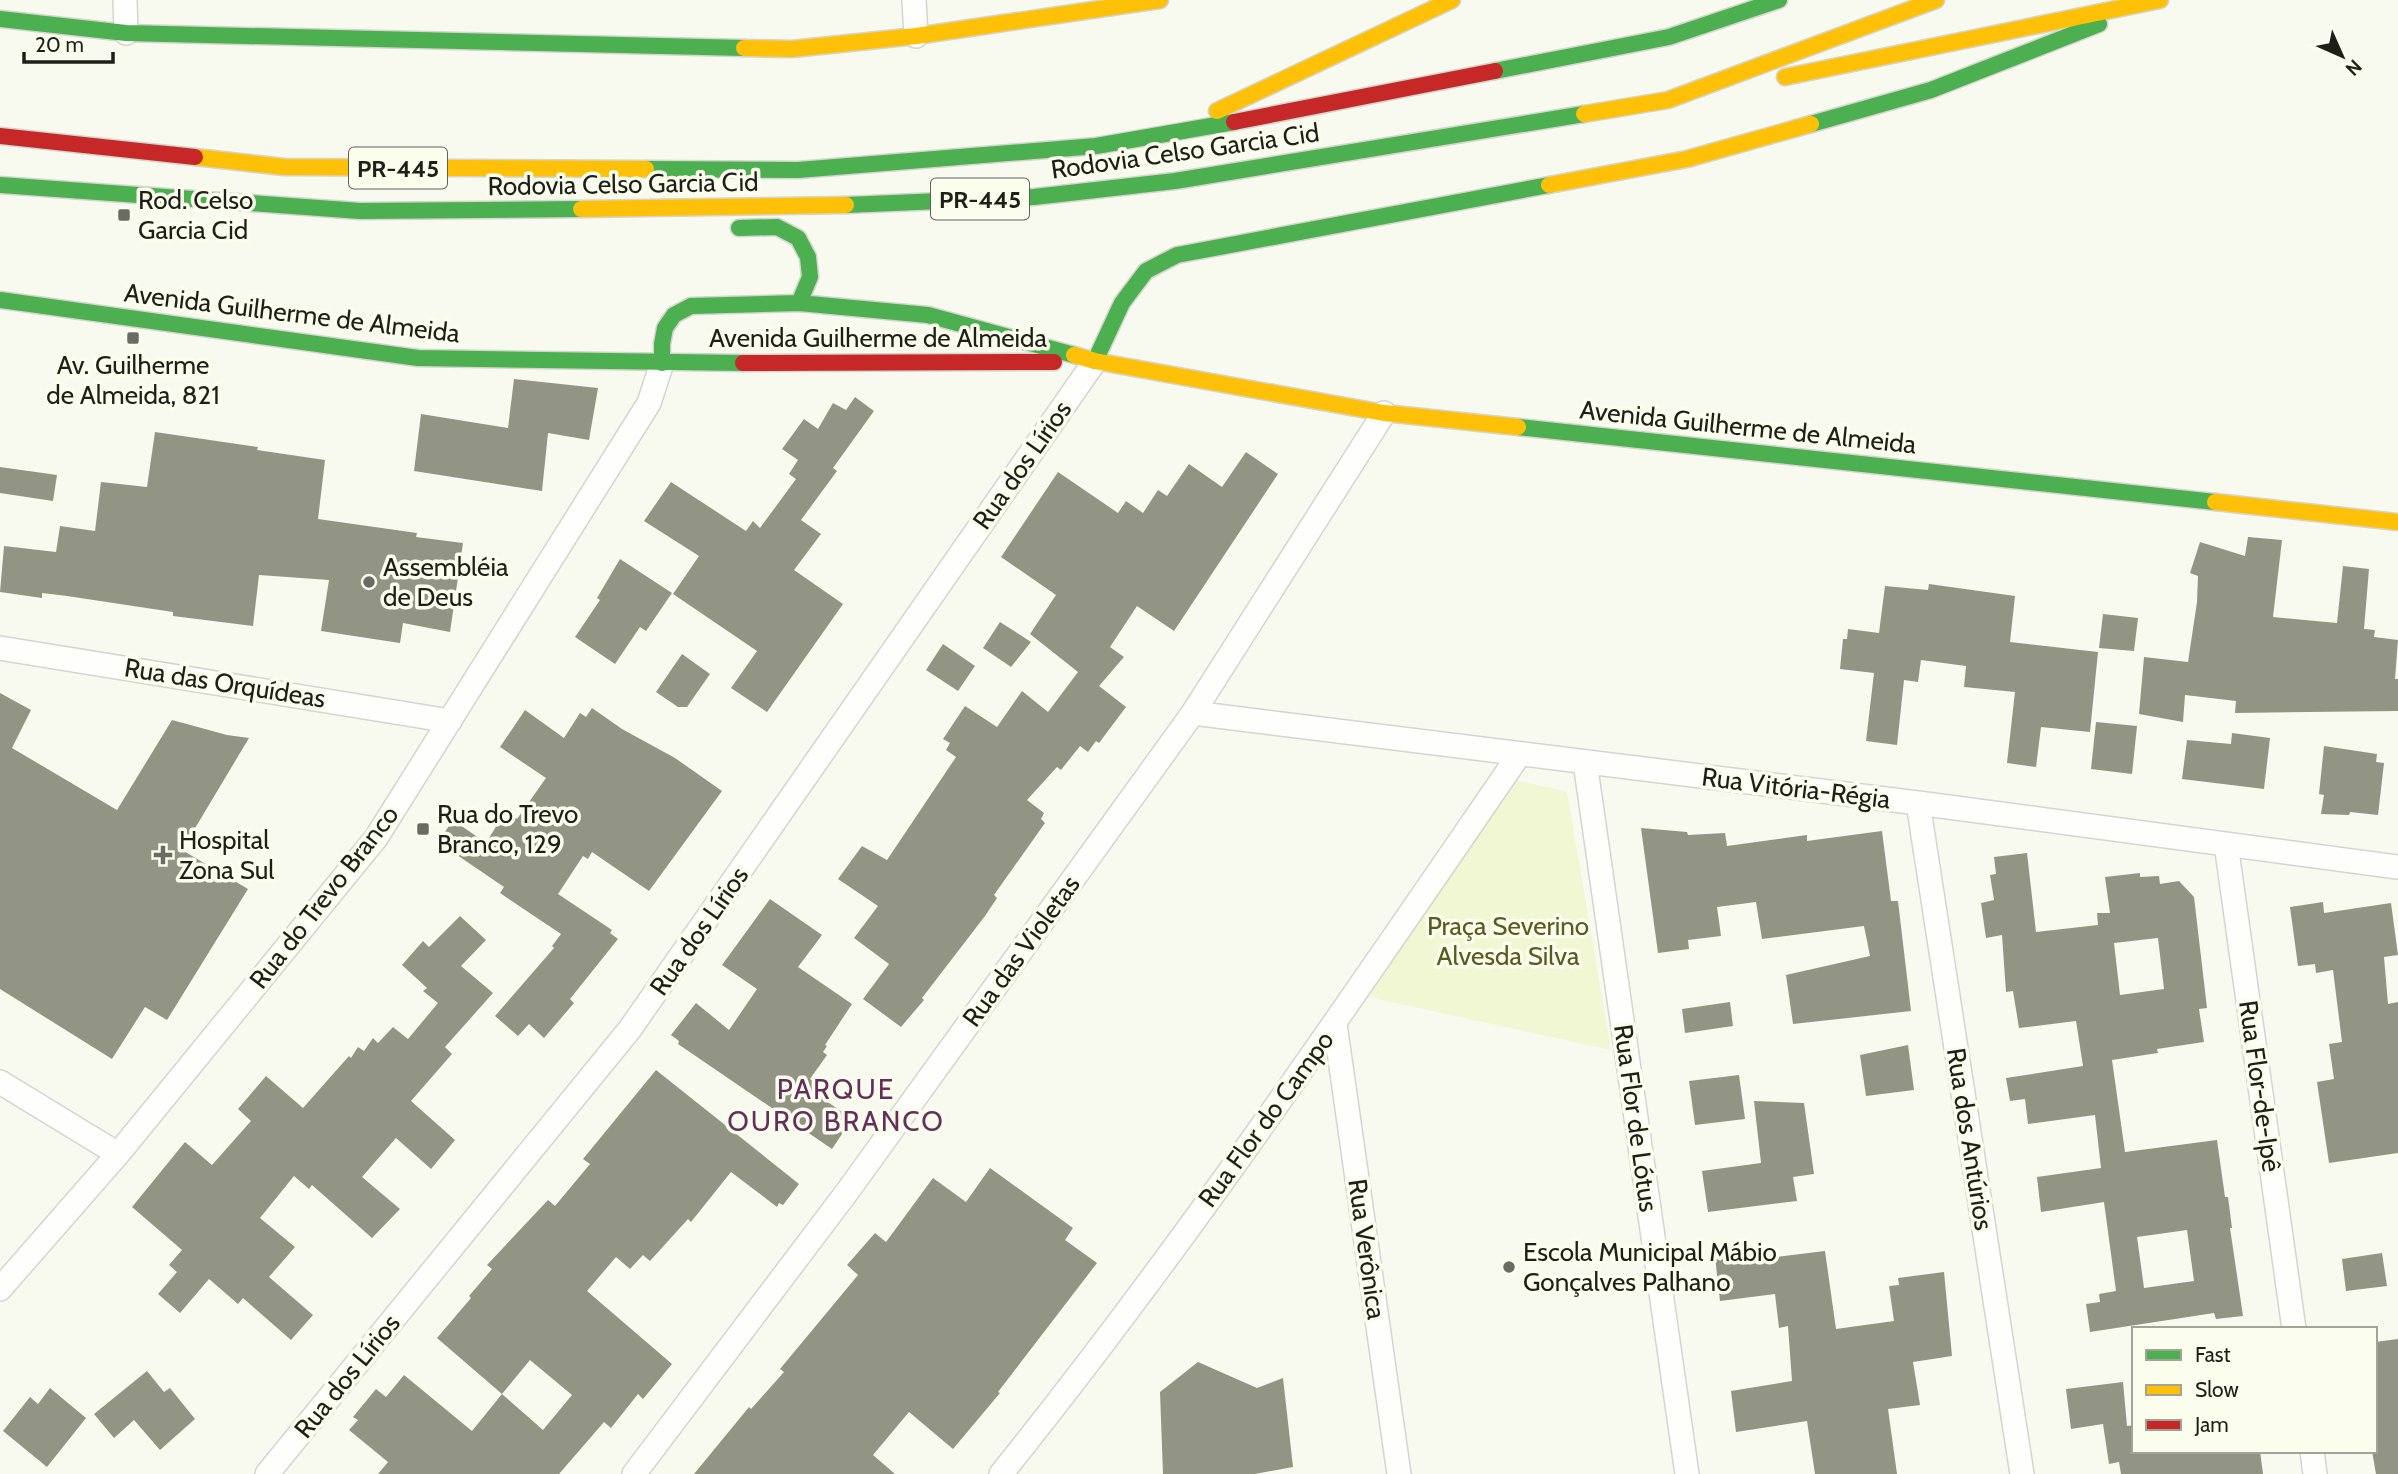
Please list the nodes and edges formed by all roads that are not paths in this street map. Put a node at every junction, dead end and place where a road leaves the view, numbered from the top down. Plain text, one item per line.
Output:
1 (125, 0) edge
2 (914, 0) edge
3 (1160, 0) edge
4 (1452, 0) edge
5 (1779, 0) edge
6 (1936, 0) edge
7 (2157, 1) edge
8 (0, 19) edge
9 (126, 33) junction
10 (916, 36) junction
11 (1668, 100) junction
12 (0, 136) edge
13 (1164, 136) junction
14 (0, 185) edge
15 (360, 212) junction
16 (469, 226) dead end
17 (724, 228) dead end
18 (0, 300) edge
19 (799, 303) junction
20 (1095, 361) junction
21 (662, 363) junction
22 (1384, 413) junction
23 (2398, 522) edge
24 (0, 648) edge
25 (1193, 713) junction
26 (450, 721) junction
27 (1519, 755) junction
28 (1586, 762) junction
29 (1918, 803) junction
30 (2226, 844) junction
31 (2398, 867) edge
32 (1335, 1024) junction
33 (0, 1082) edge
34 (118, 1154) junction
35 (0, 1289) edge
36 (2294, 1327) edge
37 (2312, 1453) edge
38 (267, 1474) edge
39 (634, 1474) edge
40 (1001, 1474) edge
41 (1399, 1474) edge
42 (1687, 1474) edge
43 (2022, 1474) edge
44 (2315, 1474) edge

1 - 9 street
2 - 10 street
3 - 10 main road
4 - 13 main road
5 - 13 main road, Rodovia Celso Garcia Cid / PR-445
6 - 11 main road, Rodovia Celso Garcia Cid / PR-445
7 - 11 main road
7 - 20 main road
8 - 9 main road
9 - 10 main road
11 - 15 main road, Rodovia Celso Garcia Cid / PR-445
12 - 13 main road, Rodovia Celso Garcia Cid / PR-445
14 - 15 main road, Rodovia Celso Garcia Cid / PR-445
15 - 16 main road
17 - 19 main road
18 - 21 main road, Avenida Guilherme de Almeida
19 - 20 main road, Avenida Guilherme de Almeida
19 - 21 main road, Avenida Guilherme de Almeida
20 - 21 main road, Avenida Guilherme de Almeida
20 - 22 main road, Avenida Guilherme de Almeida
20 - 38 street, Rua dos Lírios
21 - 26 street, Rua do Trevo Branco
22 - 23 main road, Avenida Guilherme de Almeida
22 - 25 street, Rua das Violetas
24 - 26 street, Rua das Orquídeas
25 - 27 street, Rua Vitória-Régia
25 - 39 street, Rua das Violetas
26 - 34 street, Rua do Trevo Branco
27 - 28 street, Rua Vitória-Régia
27 - 32 street, Rua Flor do Campo
28 - 29 street, Rua Vitória-Régia
28 - 42 street, Rua Flor de Lótus
29 - 30 street, Rua Vitória-Régia
29 - 43 street, Rua dos Antúrios
30 - 31 street, Rua Vitória-Régia
30 - 36 street, Rua Flor-de-Ipê
32 - 40 street, Rua Flor do Campo
32 - 41 street, Rua Verônica
33 - 34 street
34 - 35 street, Rua do Trevo Branco
37 - 44 street

